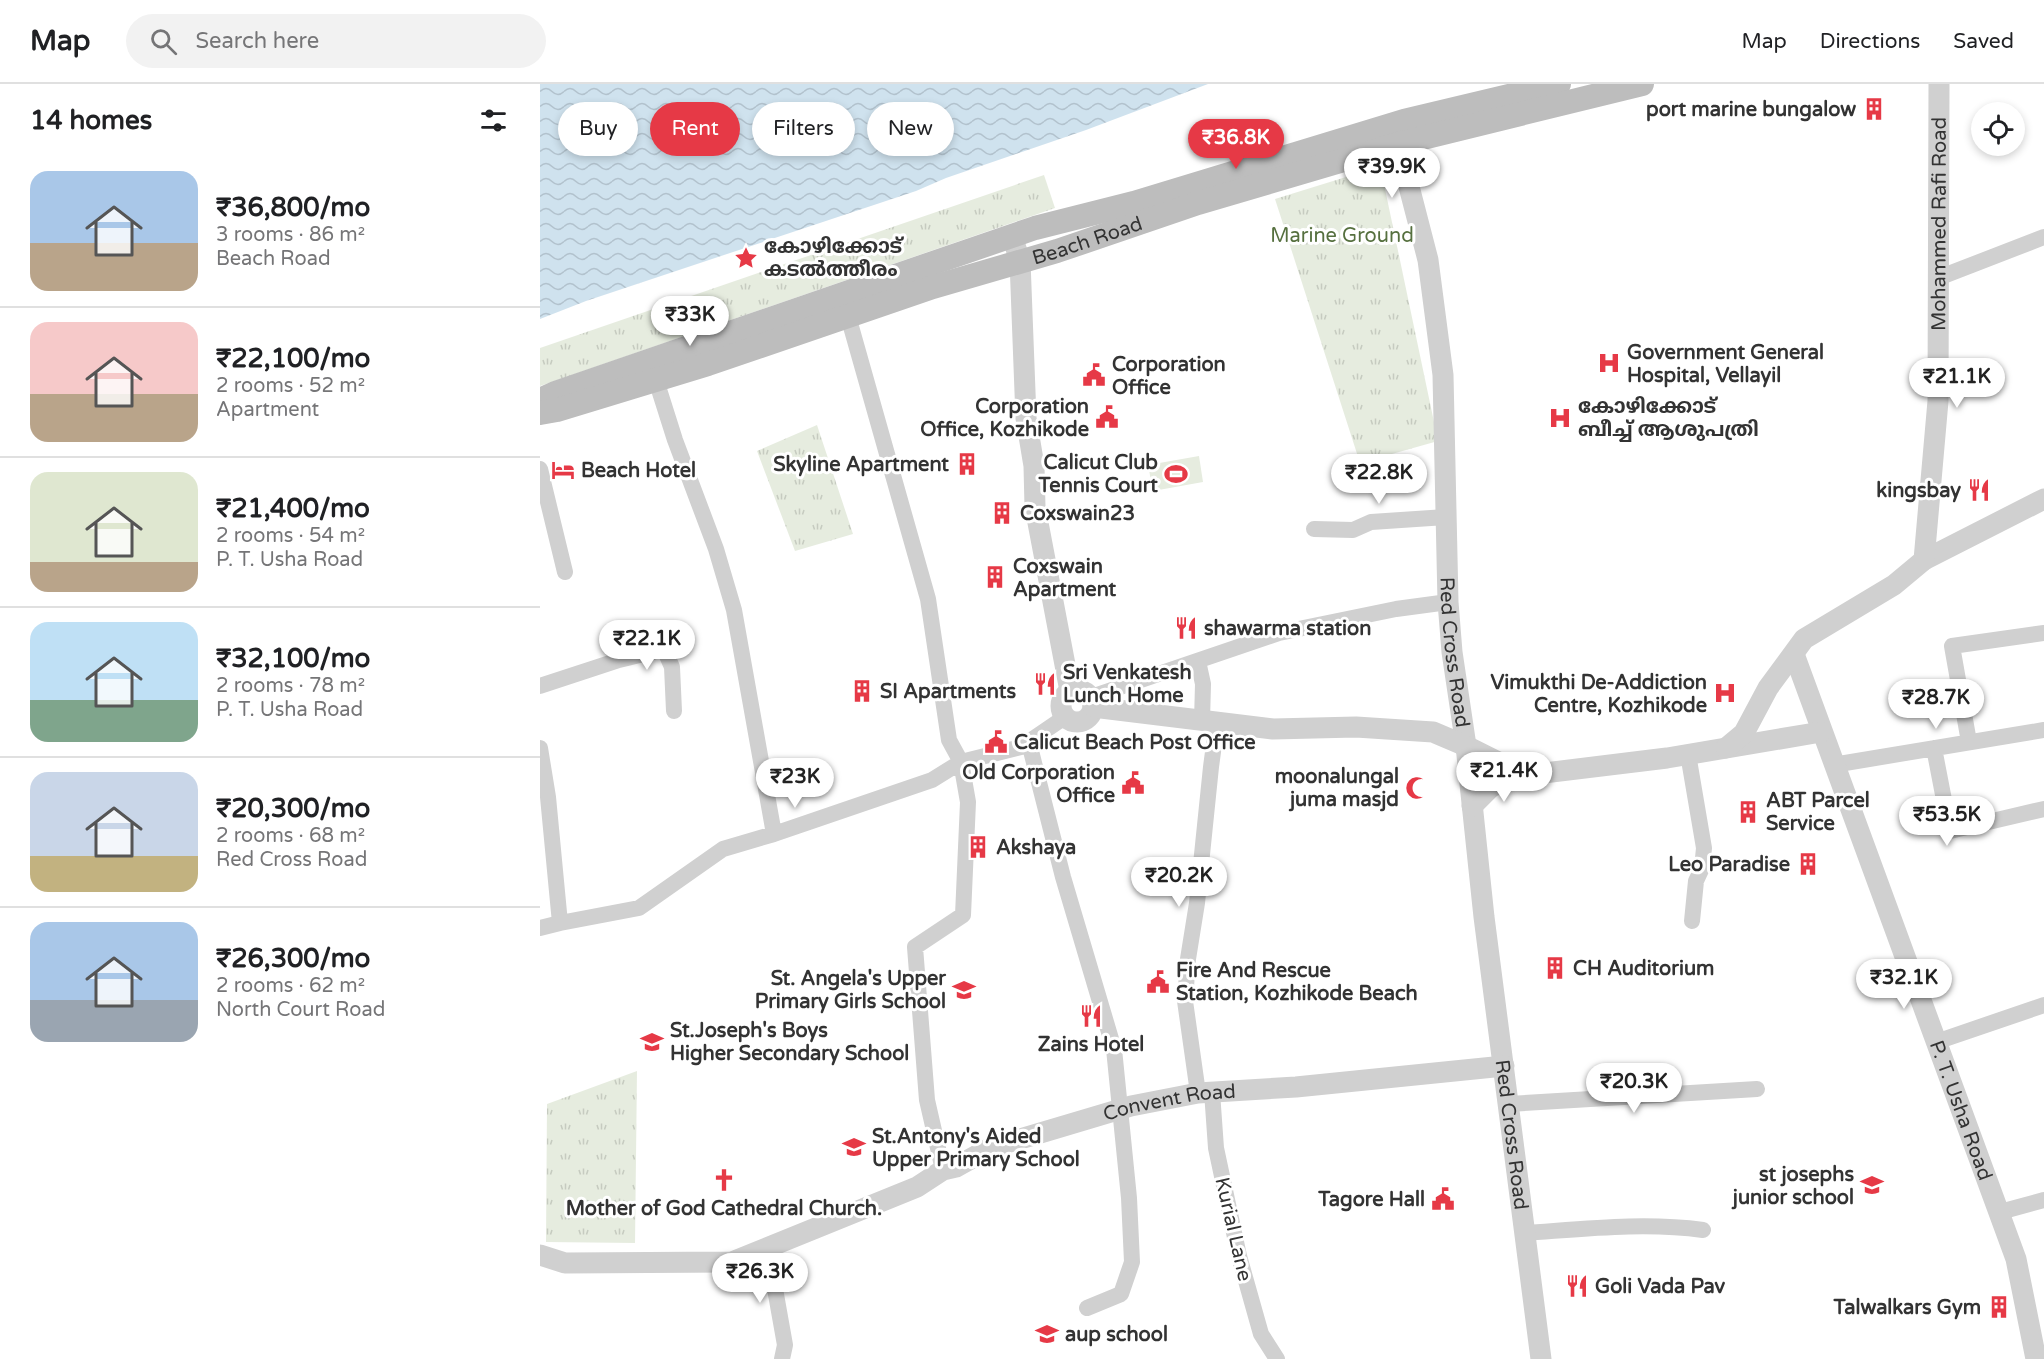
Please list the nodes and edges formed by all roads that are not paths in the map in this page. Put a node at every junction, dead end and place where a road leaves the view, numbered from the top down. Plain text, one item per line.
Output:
1 (1559, 84) edge
2 (1642, 84) edge
3 (1938, 84) edge
4 (1394, 135) junction
5 (1012, 236) junction
6 (2044, 237) edge
7 (1020, 261) junction
8 (1938, 278) junction
9 (848, 316) junction
10 (656, 380) junction
11 (540, 400) edge
12 (540, 413) edge
13 (540, 468) edge
14 (2044, 499) edge
15 (1446, 517) junction
16 (1314, 529) dead end
17 (1924, 560) junction
18 (566, 572) dead end
19 (1448, 602) junction
20 (2044, 633) edge
21 (1794, 654) junction
22 (1198, 661) junction
23 (540, 686) edge
24 (1070, 691) junction
25 (1092, 702) junction
26 (674, 711) dead end
27 (1065, 717) junction
28 (1210, 722) junction
29 (2044, 730) edge
30 (1821, 732) junction
31 (1969, 742) junction
32 (1029, 743) junction
33 (1466, 746) junction
34 (540, 748) edge
35 (1726, 748) junction
36 (1934, 748) junction
37 (1688, 754) junction
38 (961, 762) junction
39 (1833, 765) junction
40 (1520, 776) junction
41 (1473, 806) junction
42 (2044, 809) edge
43 (774, 834) junction
44 (1692, 921) dead end
45 (560, 923) junction
46 (540, 928) edge
47 (2044, 1005) edge
48 (1936, 1042) junction
49 (1504, 1066) junction
50 (1757, 1089) dead end
51 (1205, 1093) junction
52 (1509, 1104) junction
53 (1121, 1109) junction
54 (943, 1170) junction
55 (2044, 1200) edge
56 (2000, 1212) junction
57 (1703, 1230) dead end
58 (1525, 1233) junction
59 (764, 1247) junction
60 (540, 1254) edge
61 (1087, 1308) dead end
62 (782, 1359) edge
63 (1277, 1359) edge
64 (1541, 1359) edge
65 (2036, 1359) edge

1 - 4 main road, Beach Road
2 - 4 main road, Beach Road
3 - 8 street, Mohammed Rafi Road
4 - 5 main road, Beach Road
4 - 7 main road, Beach Road
4 - 15 street, Red Cross Road
5 - 7 street
5 - 11 main road, Beach Road
6 - 8 street
7 - 9 main road, Beach Road
7 - 24 street
8 - 17 street, Mohammed Rafi Road
9 - 10 main road, Beach Road
9 - 38 street
10 - 12 main road, Beach Road
10 - 43 street
13 - 18 street
14 - 17 street
15 - 16 street
15 - 19 street, Red Cross Road
17 - 21 street
19 - 22 street
19 - 33 street, Red Cross Road
20 - 31 street
21 - 30 street, P. T. Usha Road
21 - 35 street
22 - 25 street
22 - 28 street, Kurial Lane
23 - 26 street
24 - 25 street
24 - 27 street
25 - 27 street
25 - 28 street
27 - 32 street
28 - 33 street
28 - 51 street, Kurial Lane
29 - 31 street
30 - 35 street
30 - 39 street, P. T. Usha Road
31 - 36 street
32 - 38 street
32 - 53 street
33 - 40 street
33 - 41 street, Red Cross Road
34 - 45 street
35 - 37 street
36 - 39 street
36 - 42 street
37 - 40 street
37 - 44 street
38 - 43 street
38 - 54 street
39 - 48 street, P. T. Usha Road
40 - 41 street
41 - 49 street, Red Cross Road
43 - 45 street
45 - 46 street
47 - 48 street
48 - 56 street, P. T. Usha Road
49 - 51 street, Convent Road
49 - 52 street, Red Cross Road
50 - 52 street
51 - 53 street, Convent Road
51 - 63 street, Kurial Lane
52 - 58 street, Red Cross Road
53 - 54 street, Convent Road
53 - 61 street
54 - 59 street, Convent Road
55 - 56 street
56 - 65 street, P. T. Usha Road
57 - 58 street
58 - 64 street, Red Cross Road
59 - 60 street, Convent Road
59 - 62 street

